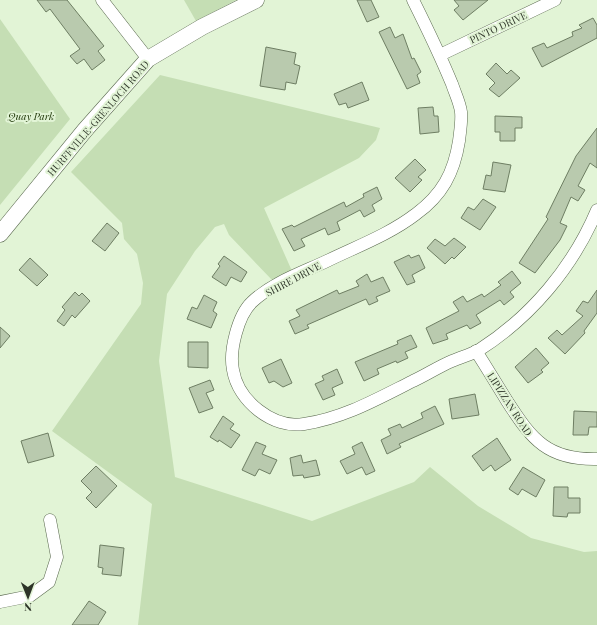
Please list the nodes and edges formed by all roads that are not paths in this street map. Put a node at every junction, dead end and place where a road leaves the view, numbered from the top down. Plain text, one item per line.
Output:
1 (102, 0) edge
2 (256, 0) edge
3 (413, 0) edge
4 (556, 0) edge
5 (440, 55) junction
6 (148, 59) junction
7 (597, 210) edge
8 (0, 234) edge
9 (476, 351) junction
10 (597, 459) edge
11 (50, 520) dead end
12 (0, 602) edge

1 - 6 street
2 - 6 main road, HURFFVILLE-GRENLOCH ROAD
3 - 5 street, SHIRE DRIVE
4 - 5 street, PINTO DRIVE
5 - 9 street, SHIRE DRIVE
6 - 8 main road, HURFFVILLE-GRENLOCH ROAD
7 - 9 street, SHIRE DRIVE
9 - 10 street, LIPIZZAN ROAD
11 - 12 street

